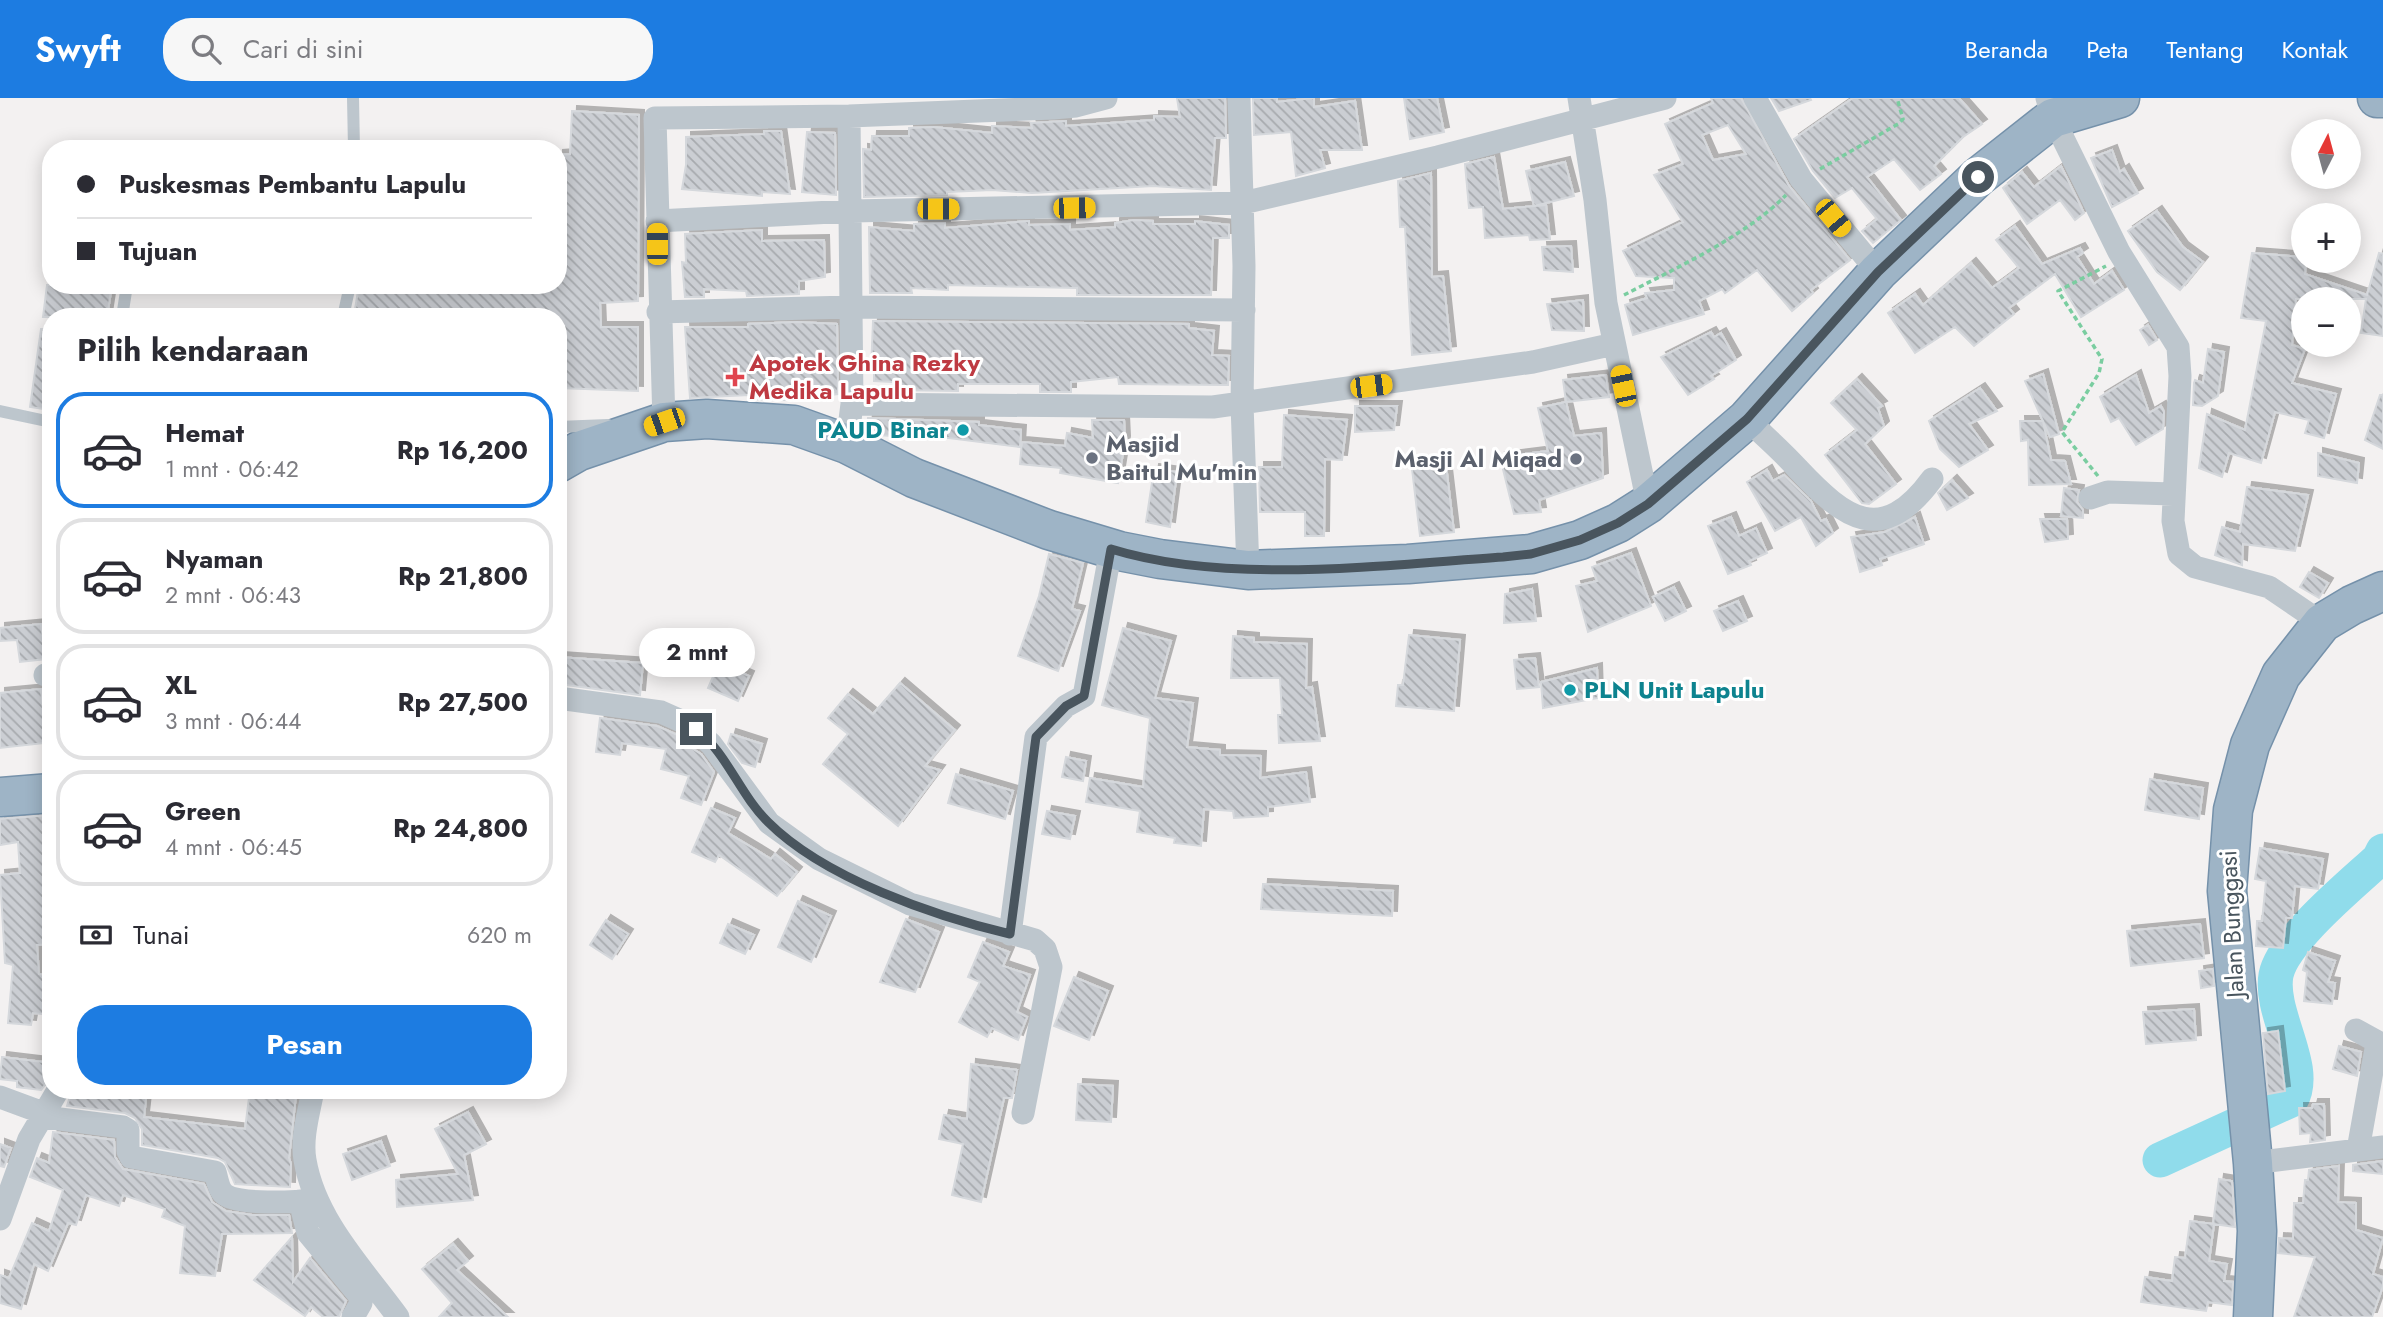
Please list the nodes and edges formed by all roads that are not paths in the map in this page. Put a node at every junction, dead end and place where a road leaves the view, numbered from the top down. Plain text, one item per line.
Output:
1 (353, 98) edge
2 (1106, 98) edge
3 (1239, 98) edge
4 (1665, 98) edge
5 (1755, 98) edge
6 (2120, 98) edge
7 (2377, 98) edge
8 (2383, 98) edge
9 (654, 108) edge
10 (1580, 108) edge
11 (2050, 108) edge
12 (849, 116) junction
13 (354, 140) edge
14 (1243, 203) junction
15 (852, 211) junction
16 (657, 221) junction
17 (1878, 272) junction
18 (850, 307) junction
19 (1244, 310) junction
20 (658, 312) junction
21 (1614, 344) junction
22 (852, 404) junction
23 (1242, 404) junction
24 (0, 411) edge
25 (1747, 419) junction
26 (42, 420) edge
27 (664, 422) junction
28 (567, 427) edge
29 (847, 444) junction
30 (567, 458) edge
31 (1932, 480) dead end
32 (2173, 494) junction
33 (2099, 495) road end
34 (1648, 504) junction
35 (1111, 549) junction
36 (1248, 569) junction
37 (2383, 591) edge
38 (2322, 623) junction
39 (567, 699) edge
40 (42, 794) edge
41 (0, 797) edge
42 (1010, 934) junction
43 (2356, 1030) dead end
44 (2380, 1044) edge
45 (0, 1097) edge
46 (54, 1099) edge
47 (312, 1099) edge
48 (1023, 1113) dead end
49 (45, 1116) junction
50 (2249, 1134) junction
51 (2383, 1147) edge
52 (2358, 1150) junction
53 (308, 1200) junction
54 (0, 1219) edge
55 (353, 1317) edge
56 (398, 1317) edge
57 (2253, 1317) edge

1 - 13 lane
2 - 12 street
3 - 14 street
4 - 10 street
5 - 17 street
6 - 11 highway
7 - 8 highway
9 - 12 street
9 - 16 street
10 - 14 street
10 - 21 street
11 - 17 highway
11 - 32 street
12 - 15 street
14 - 15 street
14 - 19 street
15 - 16 street
15 - 18 street
16 - 20 street
17 - 25 highway
18 - 19 street
18 - 20 street
18 - 22 street
19 - 23 street
20 - 27 street
21 - 23 street
21 - 34 street
22 - 23 street
22 - 29 street
23 - 36 street
24 - 26 lane
25 - 31 street
25 - 34 highway
27 - 28 lane
27 - 29 highway
27 - 30 highway
29 - 35 highway
32 - 33 street
32 - 38 street
34 - 36 highway
35 - 36 highway
35 - 42 street
37 - 38 highway, Jalan Bunggasi
38 - 50 highway, Jalan Bunggasi
39 - 42 street
40 - 41 highway
42 - 48 street
43 - 44 street
44 - 52 street
45 - 49 street
46 - 49 street
47 - 53 street
49 - 53 street
49 - 54 street
50 - 52 street
50 - 57 highway, Jalan Bunggasi
51 - 52 street
53 - 55 street
53 - 56 street

